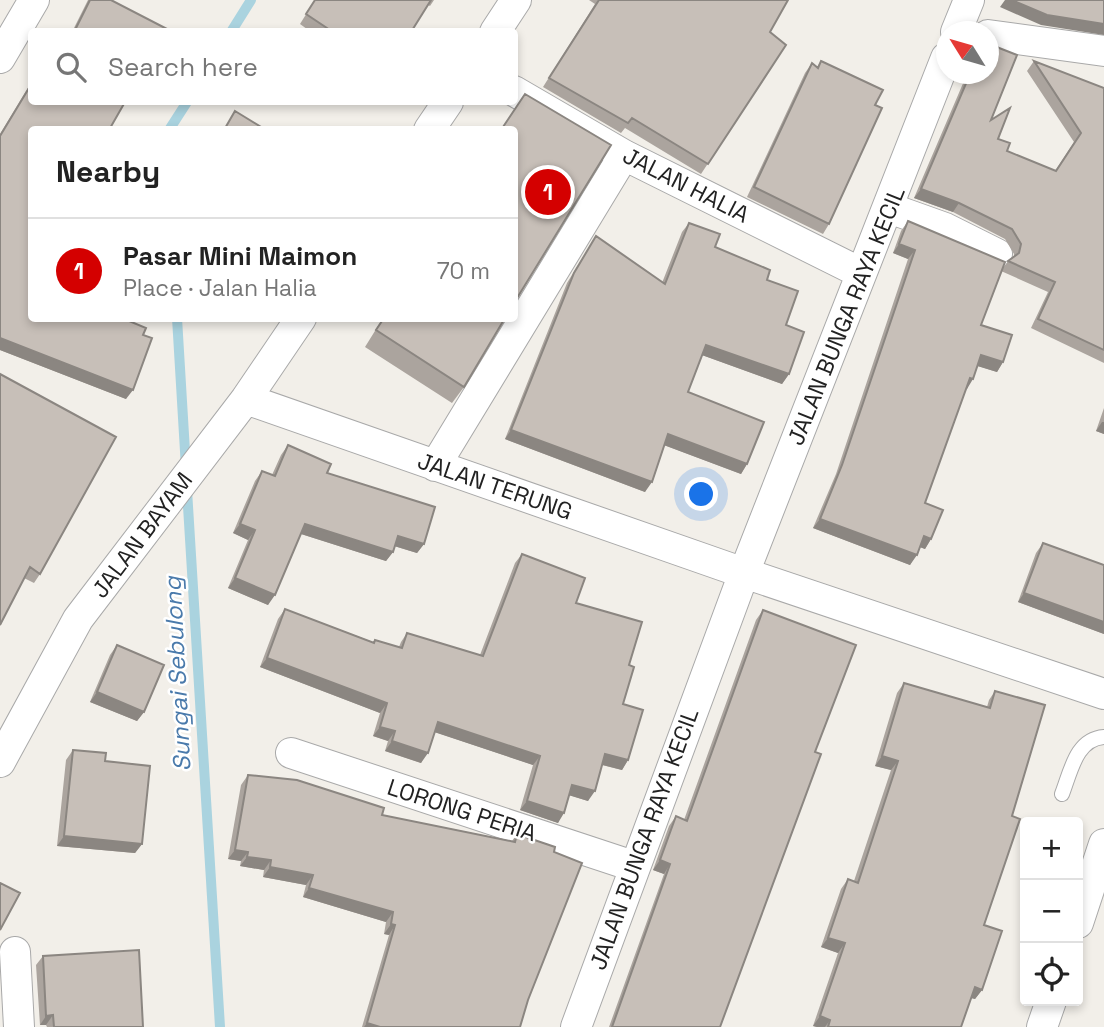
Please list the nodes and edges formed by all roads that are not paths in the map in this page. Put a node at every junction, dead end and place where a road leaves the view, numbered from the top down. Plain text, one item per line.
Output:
1 (34, 0) edge
2 (516, 0) edge
3 (969, 0) edge
4 (964, 21) edge
5 (498, 28) edge
6 (999, 35) edge
7 (1104, 51) edge
8 (0, 58) edge
9 (937, 84) edge
10 (518, 93) edge
11 (445, 105) edge
12 (432, 126) edge
13 (624, 155) junction
14 (889, 208) junction
15 (997, 254) dead end
16 (861, 273) junction
17 (298, 322) edge
18 (239, 409) junction
19 (435, 466) junction
20 (744, 573) junction
21 (1104, 695) edge
22 (1104, 737) edge
23 (292, 753) dead end
24 (0, 762) edge
25 (1062, 794) dead end
26 (1104, 844) edge
27 (633, 866) junction
28 (1096, 897) edge
29 (1083, 916) edge
30 (15, 952) dead end
31 (1049, 1006) edge
32 (19, 1027) edge
33 (576, 1027) edge
34 (1042, 1027) edge

1 - 8 street
2 - 5 street
3 - 4 street
6 - 7 street
9 - 14 street, JALAN BUNGA RAYA KECIL
10 - 13 street, JALAN HALIA
11 - 12 street
13 - 16 street, JALAN HALIA
13 - 19 street
14 - 15 street
14 - 16 street, JALAN BUNGA RAYA KECIL
16 - 20 street, JALAN BUNGA RAYA KECIL
17 - 18 street, JALAN BAYAM
18 - 19 street, JALAN TERUNG
18 - 24 street, JALAN BAYAM
19 - 20 street, JALAN TERUNG
20 - 21 street
20 - 27 street, JALAN BUNGA RAYA KECIL
22 - 25 lane
23 - 27 street, LORONG PERIA
26 - 28 street
27 - 33 street, JALAN BUNGA RAYA KECIL
28 - 29 street
30 - 32 street
31 - 34 street

